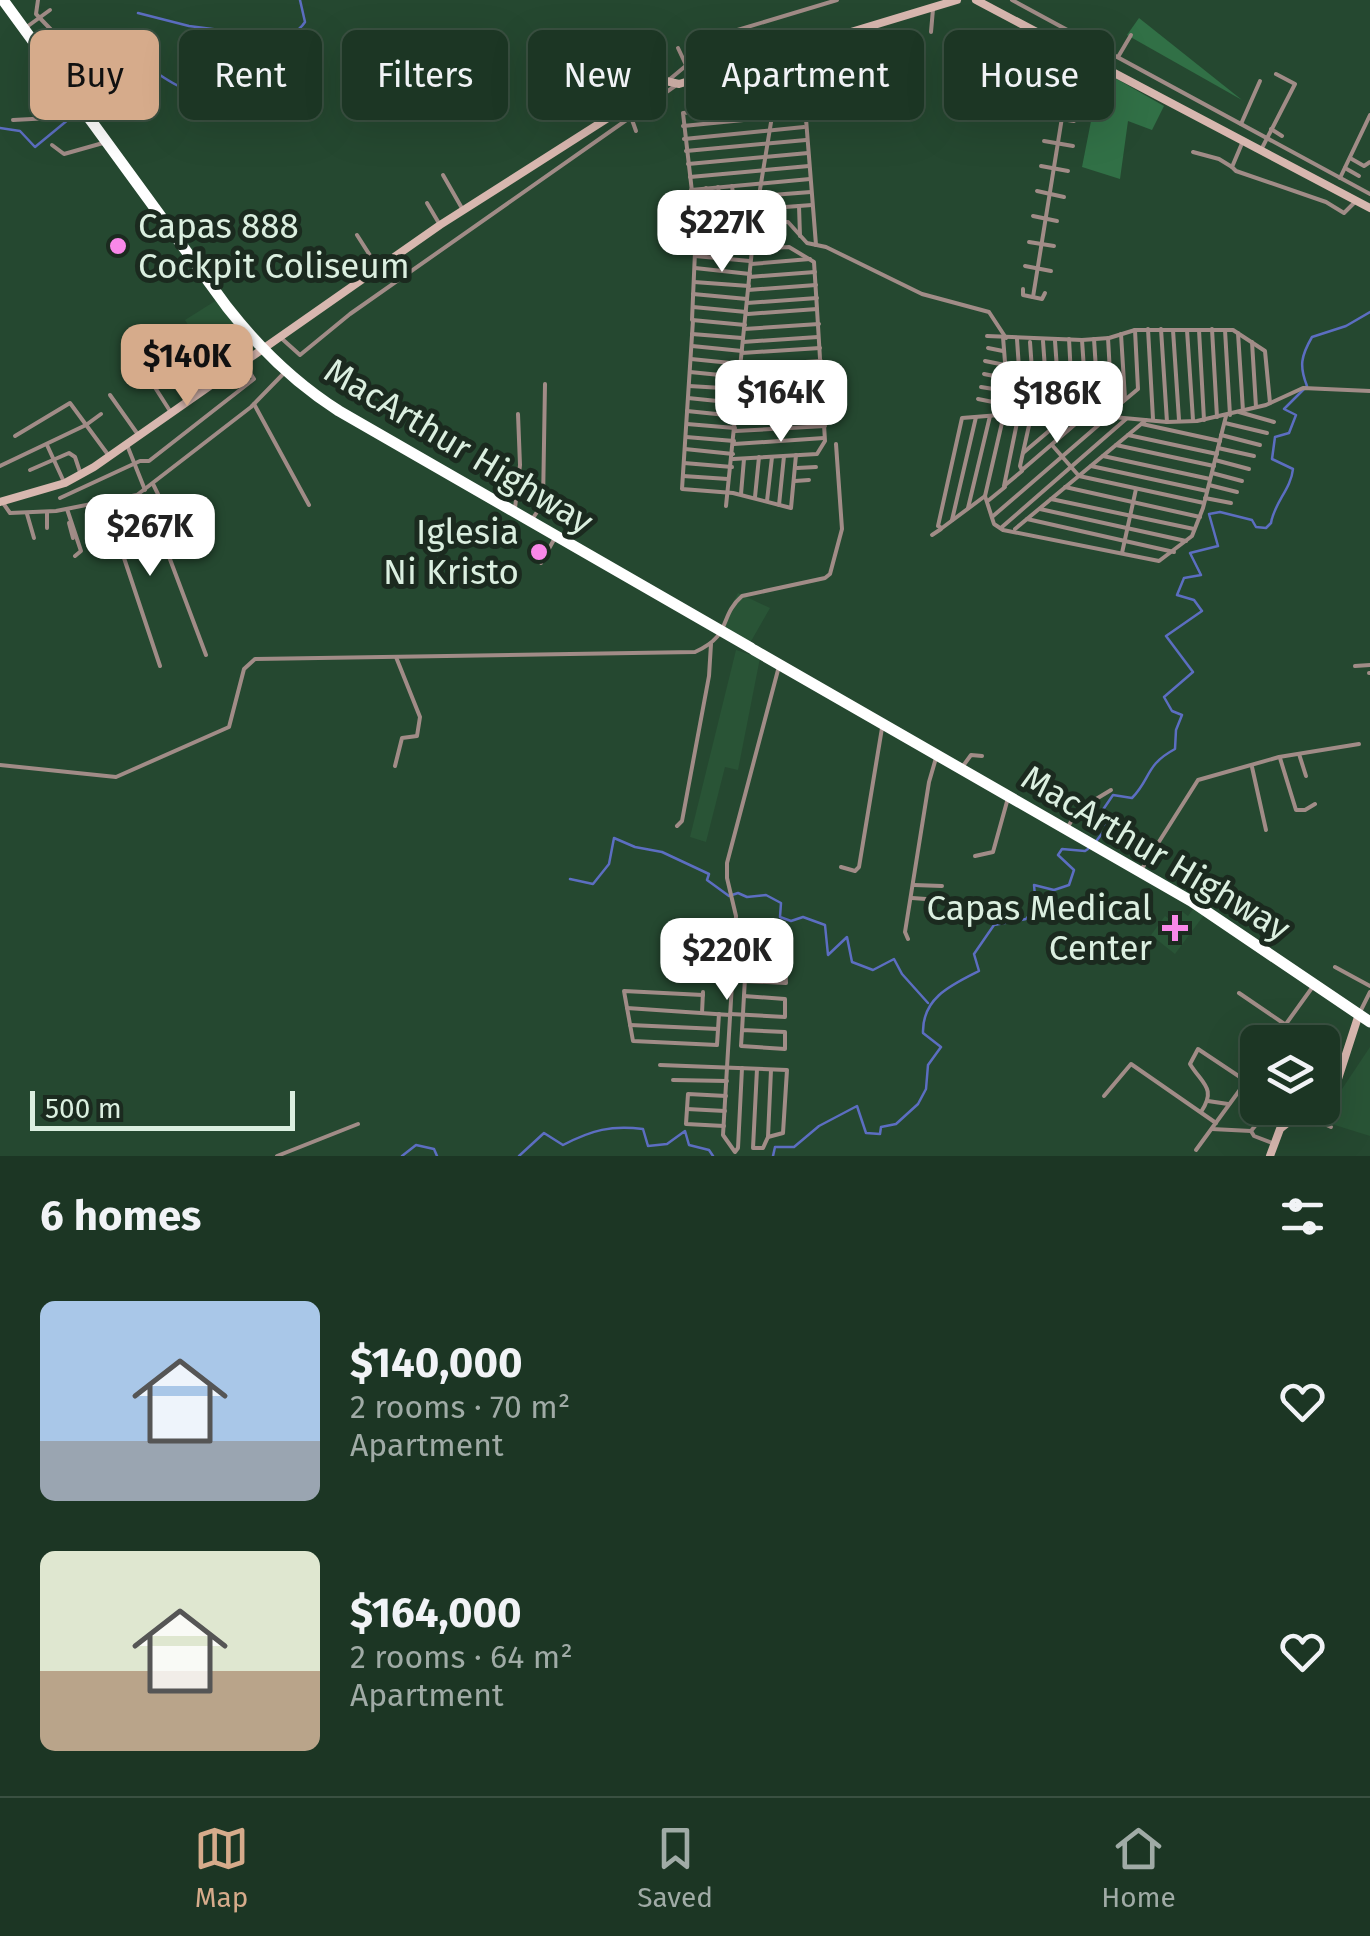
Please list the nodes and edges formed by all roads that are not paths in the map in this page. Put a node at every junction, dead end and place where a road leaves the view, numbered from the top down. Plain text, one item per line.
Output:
1 (3, 0) edge
2 (38, 0) edge
3 (837, 0) edge
4 (957, 0) edge
5 (976, 0) edge
6 (1012, 0) edge
7 (1025, 3) edge
8 (933, 9) junction
9 (50, 10) dead end
10 (39, 18) junction
11 (876, 26) junction
12 (24, 29) junction
13 (51, 30) edge
14 (737, 30) edge
15 (876, 30) edge
16 (1032, 30) edge
17 (1069, 30) edge
18 (931, 32) dead end
19 (1130, 35) dead end
20 (30, 37) edge
21 (678, 48) dead end
22 (1114, 55) edge
23 (1118, 57) junction
24 (686, 65) joint
25 (1114, 73) edge
26 (1276, 74) dead end
27 (1260, 80) dead end
28 (666, 81) joint
29 (1165, 82) junction
30 (679, 84) junction
31 (666, 93) edge
32 (1157, 97) junction
33 (686, 113) edge
34 (1370, 115) edge
35 (30, 119) edge
36 (14, 120) dead end
37 (90, 120) edge
38 (603, 120) edge
39 (627, 120) edge
40 (632, 120) edge
41 (742, 120) edge
42 (772, 120) edge
43 (805, 120) edge
44 (1063, 120) edge
45 (1068, 120) edge
46 (1074, 121) dead end
47 (600, 122) junction
48 (1241, 124) junction
49 (682, 126) junction
50 (806, 127) junction
51 (770, 130) junction
52 (1272, 130) junction
53 (636, 131) dead end
54 (606, 134) junction
55 (1282, 136) dead end
56 (1267, 138) junction
57 (684, 139) junction
58 (807, 140) junction
59 (1243, 140) junction
60 (1044, 141) dead end
61 (107, 142) junction
62 (768, 144) junction
63 (1060, 144) junction
64 (52, 145) dead end
65 (1073, 146) dead end
66 (1262, 150) junction
67 (686, 151) junction
68 (1193, 152) dead end
69 (808, 153) junction
70 (766, 156) junction
71 (1350, 158) junction
72 (1370, 162) edge
73 (688, 164) junction
74 (809, 166) junction
75 (1041, 166) dead end
76 (1232, 167) junction
77 (1344, 168) junction
78 (1056, 169) junction
79 (763, 170) junction
80 (1068, 171) dead end
81 (443, 174) dead end
82 (690, 176) junction
83 (1359, 176) dead end
84 (1340, 178) junction
85 (810, 179) junction
86 (761, 183) junction
87 (732, 186) junction
88 (718, 187) junction
89 (706, 188) junction
90 (692, 190) junction
91 (1036, 191) dead end
92 (812, 192) junction
93 (1051, 194) junction
94 (1370, 194) edge
95 (759, 196) junction
96 (1064, 196) dead end
97 (1355, 200) junction
98 (427, 203) dead end
99 (812, 205) junction
100 (799, 206) junction
101 (786, 207) junction
102 (1370, 208) edge
103 (757, 209) junction
104 (463, 210) junction
105 (736, 216) junction
106 (1033, 216) dead end
107 (1047, 219) junction
108 (724, 220) junction
109 (755, 220) junction
110 (1057, 220) dead end
111 (710, 221) junction
112 (787, 222) junction
113 (440, 225) junction
114 (357, 234) dead end
115 (754, 234) junction
116 (800, 236) junction
117 (695, 242) junction
118 (1029, 242) dead end
119 (1042, 244) junction
120 (816, 245) junction
121 (1054, 246) dead end
122 (752, 248) junction
123 (695, 256) junction
124 (810, 259) junction
125 (751, 262) junction
126 (1025, 266) dead end
127 (378, 268) junction
128 (695, 268) junction
129 (1038, 268) junction
130 (1051, 271) dead end
131 (815, 272) junction
132 (750, 275) junction
133 (694, 282) junction
134 (816, 285) junction
135 (748, 288) junction
136 (1023, 289) dead end
137 (1045, 293) dead end
138 (694, 294) junction
139 (1033, 297) junction
140 (817, 298) junction
141 (747, 301) junction
142 (692, 308) junction
143 (818, 310) junction
144 (746, 313) junction
145 (693, 320) junction
146 (818, 324) junction
147 (745, 327) junction
148 (1148, 329) junction
149 (1161, 329) junction
150 (1199, 329) junction
151 (1212, 329) junction
152 (1225, 329) junction
153 (1135, 330) junction
154 (1173, 330) junction
155 (1187, 330) junction
156 (1238, 333) junction
157 (692, 334) junction
158 (1121, 334) junction
159 (820, 336) junction
160 (987, 336) dead end
161 (280, 337) junction
162 (1004, 337) junction
163 (1108, 338) junction
164 (1017, 339) junction
165 (1068, 339) junction
166 (744, 340) junction
167 (1030, 340) junction
168 (1042, 340) junction
169 (1055, 340) junction
170 (1082, 340) junction
171 (1094, 340) junction
172 (1252, 341) junction
173 (692, 346) junction
174 (261, 348) junction
175 (820, 348) junction
176 (988, 348) dead end
177 (742, 352) junction
178 (1004, 352) junction
179 (691, 359) junction
180 (243, 361) junction
181 (821, 361) junction
182 (985, 362) dead end
183 (140, 365) dead end
184 (741, 365) junction
185 (1005, 365) junction
186 (286, 371) junction
187 (690, 372) junction
188 (822, 374) junction
189 (984, 374) dead end
190 (194, 376) dead end
191 (149, 378) junction
192 (740, 378) junction
193 (1006, 378) junction
194 (545, 384) dead end
195 (689, 386) junction
196 (823, 386) junction
197 (981, 387) dead end
198 (202, 390) junction
199 (739, 391) junction
200 (1007, 391) junction
201 (1370, 391) edge
202 (110, 396) dead end
203 (190, 398) junction
204 (688, 398) junction
205 (824, 399) junction
206 (978, 399) dead end
207 (1125, 399) junction
208 (1270, 403) junction
209 (254, 404) junction
210 (737, 404) junction
211 (1008, 406) junction
212 (1256, 407) junction
213 (688, 410) junction
214 (1112, 410) junction
215 (1048, 411) junction
216 (1060, 411) junction
217 (171, 412) junction
218 (1033, 412) junction
219 (1241, 412) junction
220 (824, 413) junction
221 (1020, 413) junction
222 (1072, 413) junction
223 (101, 414) dead end
224 (518, 414) dead end
225 (1006, 414) junction
226 (1086, 414) junction
227 (1228, 415) junction
228 (990, 416) junction
229 (1105, 416) junction
230 (736, 417) junction
231 (976, 417) junction
232 (1218, 417) junction
233 (1126, 418) junction
234 (1204, 420) junction
235 (1154, 421) junction
236 (1193, 421) junction
237 (1144, 422) junction
238 (1167, 422) junction
239 (1179, 422) junction
240 (1274, 422) dead end
241 (1224, 423) junction
242 (686, 424) junction
243 (86, 425) junction
244 (825, 426) junction
245 (735, 430) junction
246 (1267, 433) dead end
247 (1128, 434) junction
248 (15, 436) dead end
249 (139, 436) junction
250 (686, 437) junction
251 (825, 438) junction
252 (1221, 438) junction
253 (734, 443) junction
254 (836, 444) dead end
255 (47, 445) junction
256 (127, 445) junction
257 (1052, 445) junction
258 (1116, 445) junction
259 (1260, 445) dead end
260 (685, 450) junction
261 (1023, 453) junction
262 (796, 455) junction
263 (772, 456) junction
264 (784, 456) junction
265 (1103, 456) junction
266 (1254, 456) dead end
267 (110, 457) junction
268 (733, 457) junction
269 (1062, 457) junction
270 (1216, 457) junction
271 (54, 458) junction
272 (744, 458) junction
273 (759, 458) junction
274 (684, 463) junction
275 (135, 464) junction
276 (0, 466) edge
277 (1091, 466) junction
278 (732, 467) junction
279 (816, 467) dead end
280 (1071, 467) junction
281 (797, 468) junction
282 (1249, 469) dead end
283 (30, 470) dead end
284 (1022, 470) junction
285 (81, 476) junction
286 (683, 476) junction
287 (1079, 476) junction
288 (730, 480) junction
289 (809, 480) dead end
290 (1242, 480) dead end
291 (796, 481) junction
292 (65, 483) junction
293 (154, 484) junction
294 (1005, 487) junction
295 (1065, 488) junction
296 (1208, 488) junction
297 (1136, 489) junction
298 (145, 490) junction
299 (728, 492) junction
300 (1237, 492) dead end
301 (741, 494) junction
302 (60, 498) dead end
303 (754, 498) junction
304 (986, 498) junction
305 (1051, 499) junction
306 (767, 501) junction
307 (1, 502) edge
308 (103, 502) junction
309 (1133, 502) junction
310 (1231, 504) dead end
311 (309, 505) dead end
312 (779, 505) junction
313 (726, 506) dead end
314 (968, 508) junction
315 (66, 509) junction
316 (1040, 509) junction
317 (46, 512) junction
318 (514, 512) junction
319 (27, 513) junction
320 (1130, 516) junction
321 (1200, 516) junction
322 (992, 517) junction
323 (952, 520) junction
324 (1027, 520) junction
325 (530, 522) junction
326 (47, 528) dead end
327 (1000, 528) junction
328 (1127, 528) junction
329 (941, 529) junction
330 (1195, 529) junction
331 (1013, 531) junction
332 (556, 536) junction
333 (932, 536) dead end
334 (34, 538) dead end
335 (73, 538) dead end
336 (1124, 541) junction
337 (1187, 542) junction
338 (1174, 552) junction
339 (1122, 555) junction
340 (75, 556) dead end
341 (541, 562) dead end
342 (724, 632) junction
343 (711, 644) junction
344 (206, 655) dead end
345 (396, 656) junction
346 (780, 665) junction
347 (160, 666) dead end
348 (1354, 666) dead end
349 (1370, 666) edge
350 (860, 711) junction
351 (882, 728) junction
352 (1359, 744) dead end
353 (925, 748) junction
354 (1300, 754) junction
355 (937, 756) junction
356 (982, 756) dead end
357 (1279, 757) junction
358 (0, 765) edge
359 (1251, 765) junction
360 (394, 766) dead end
361 (962, 769) junction
362 (1306, 776) dead end
363 (1112, 790) dead end
364 (1008, 796) junction
365 (1315, 804) dead end
366 (677, 826) dead end
367 (1066, 829) junction
368 (1266, 830) dead end
369 (975, 856) dead end
370 (840, 867) dead end
371 (1140, 872) junction
372 (914, 886) junction
373 (942, 886) dead end
374 (912, 898) junction
375 (940, 900) dead end
376 (908, 940) dead end
377 (1336, 967) dead end
378 (745, 981) junction
379 (1315, 983) junction
380 (1370, 989) edge
381 (1239, 993) dead end
382 (744, 996) junction
383 (627, 1008) junction
384 (702, 1013) junction
385 (718, 1014) junction
386 (730, 1014) junction
387 (743, 1014) junction
388 (1358, 1014) junction
389 (1370, 1022) edge
390 (630, 1025) junction
391 (1286, 1025) joint
392 (718, 1029) junction
393 (742, 1030) junction
394 (660, 1065) dead end
395 (727, 1068) junction
396 (742, 1068) junction
397 (757, 1069) junction
398 (771, 1070) junction
399 (1340, 1072) edge
400 (1240, 1075) edge
401 (673, 1080) dead end
402 (726, 1081) junction
403 (1240, 1090) edge
404 (726, 1096) junction
405 (1104, 1096) dead end
406 (1208, 1101) junction
407 (1230, 1104) junction
408 (687, 1109) junction
409 (725, 1111) junction
410 (1201, 1112) junction
411 (1216, 1122) junction
412 (358, 1124) dead end
413 (1256, 1125) edge
414 (1328, 1125) edge
415 (724, 1126) junction
416 (1283, 1126) edge
417 (1331, 1127) dead end
418 (1212, 1129) junction
419 (1251, 1131) junction
420 (768, 1138) junction
421 (1274, 1144) junction
422 (1196, 1150) dead end
423 (277, 1156) edge
424 (1270, 1156) edge

1 - 12 highway, MacArthur Highway
2 - 10 street
3 - 14 street
4 - 8 street
5 - 16 street
6 - 7 street
7 - 17 street
8 - 11 street
8 - 18 street
9 - 10 street
10 - 12 street
10 - 13 street
11 - 15 street
11 - 30 street
12 - 20 highway, MacArthur Highway
19 - 23 street
21 - 24 street
22 - 23 street
23 - 29 street
24 - 28 street
25 - 32 street
26 - 52 street
27 - 48 street
28 - 30 street
29 - 32 street
29 - 48 street
30 - 31 street
32 - 59 street
33 - 49 street
34 - 71 street
35 - 36 street
37 - 61 highway, MacArthur Highway
38 - 47 street
39 - 54 street
40 - 53 street
41 - 49 street
42 - 51 street
43 - 50 street
44 - 63 street
45 - 46 street
47 - 54 street
47 - 104 street
48 - 56 street
49 - 57 street
50 - 51 street
50 - 58 street
51 - 57 street
51 - 62 street
52 - 55 street
52 - 56 street
54 - 161 street
56 - 66 street
56 - 84 street
57 - 67 street
58 - 62 street
58 - 69 street
59 - 66 street
59 - 76 street
60 - 63 street
61 - 64 street
61 - 174 highway, MacArthur Highway
62 - 67 street
62 - 70 street
63 - 65 street
63 - 78 street
66 - 97 street
67 - 73 street
68 - 76 street
69 - 70 street
69 - 74 street
70 - 73 street
70 - 79 street
71 - 72 street
71 - 77 street
73 - 82 street
74 - 79 street
74 - 85 street
75 - 78 street
76 - 97 street
77 - 83 street
77 - 84 street
78 - 80 street
78 - 93 street
79 - 82 street
79 - 86 street
81 - 104 street
82 - 90 street
84 - 94 street
85 - 86 street
85 - 92 street
86 - 87 street
86 - 95 street
87 - 88 street
87 - 105 street
88 - 89 street
88 - 108 street
89 - 90 street
89 - 111 street
90 - 111 street
91 - 93 street
92 - 95 street
92 - 99 street
93 - 96 street
93 - 107 street
95 - 103 street
97 - 102 street
98 - 113 street
99 - 100 street
99 - 120 street
100 - 101 street
100 - 116 street
101 - 103 street
101 - 112 street
103 - 109 street
104 - 113 street
105 - 108 street
105 - 109 street
106 - 107 street
107 - 110 street
107 - 119 street
108 - 111 street
109 - 112 street
109 - 115 street
112 - 116 street
113 - 127 street
114 - 127 street
115 - 117 street
115 - 122 street
116 - 120 street
117 - 122 street
117 - 123 street
118 - 119 street
119 - 121 street
119 - 129 street
120 - 162 street
122 - 124 street
122 - 125 street
123 - 125 street
123 - 128 street
124 - 125 street
124 - 131 street
125 - 132 street
126 - 129 street
127 - 161 street
128 - 132 street
128 - 133 street
129 - 130 street
129 - 139 street
131 - 132 street
131 - 134 street
132 - 135 street
133 - 135 street
133 - 138 street
134 - 135 street
134 - 140 street
135 - 141 street
136 - 139 street
137 - 139 street
138 - 141 street
138 - 142 street
140 - 141 street
140 - 143 street
141 - 144 street
142 - 144 street
142 - 145 street
143 - 144 street
143 - 146 street
144 - 147 street
145 - 147 street
145 - 157 street
146 - 147 street
146 - 159 street
147 - 166 street
148 - 149 street
148 - 153 street
148 - 235 street
149 - 154 street
149 - 238 street
150 - 151 street
150 - 155 street
150 - 234 street
151 - 152 street
151 - 232 street
152 - 156 street
152 - 227 street
153 - 158 street
153 - 207 street
154 - 155 street
154 - 239 street
155 - 236 street
156 - 172 street
156 - 219 street
157 - 166 street
157 - 173 street
158 - 163 street
158 - 207 street
159 - 166 street
159 - 175 street
160 - 162 street
161 - 174 street
162 - 164 street
162 - 178 street
163 - 171 street
163 - 214 street
164 - 167 street
164 - 221 street
165 - 169 street
165 - 170 street
165 - 222 street
166 - 177 street
167 - 168 street
167 - 218 street
168 - 169 street
168 - 215 street
169 - 216 street
170 - 171 street
170 - 226 street
171 - 229 street
172 - 208 street
172 - 212 street
173 - 177 street
173 - 179 street
174 - 180 street
174 - 186 highway, MacArthur Highway
175 - 177 street
175 - 181 street
176 - 178 street
177 - 184 street
178 - 185 street
179 - 184 street
179 - 187 street
180 - 198 street
180 - 275 street
181 - 184 street
181 - 188 street
182 - 185 street
183 - 191 street
184 - 192 street
185 - 193 street
186 - 209 street
186 - 318 highway, MacArthur Highway
187 - 192 street
187 - 195 street
188 - 192 street
188 - 196 street
189 - 193 street
190 - 198 street
191 - 203 street
191 - 217 street
192 - 199 street
193 - 200 street
194 - 325 street
195 - 199 street
195 - 204 street
196 - 199 street
196 - 205 street
197 - 200 street
198 - 203 street
199 - 210 street
200 - 211 street
201 - 208 street
202 - 249 street
203 - 217 street
204 - 210 street
204 - 213 street
205 - 210 street
205 - 220 street
206 - 211 street
207 - 214 street
208 - 212 street
209 - 293 street
209 - 311 street
210 - 230 street
211 - 225 street
212 - 219 street
213 - 230 street
213 - 242 street
214 - 229 street
215 - 216 street
215 - 218 street
216 - 222 street
217 - 249 street
218 - 221 street
218 - 261 street
219 - 227 street
219 - 240 street
220 - 230 street
220 - 244 street
221 - 225 street
221 - 294 street
222 - 226 street
222 - 261 street
223 - 243 street
224 - 318 street
225 - 228 street
225 - 304 street
226 - 229 street
226 - 257 street
227 - 232 street
227 - 241 street
228 - 231 street
228 - 314 street
229 - 233 street
229 - 269 street
230 - 245 street
231 - 323 street
231 - 329 street
232 - 234 street
233 - 237 street
233 - 280 street
234 - 236 street
235 - 237 street
235 - 238 street
236 - 239 street
237 - 247 street
237 - 252 street
238 - 239 street
241 - 246 street
241 - 252 street
242 - 245 street
242 - 250 street
243 - 248 street
243 - 255 street
243 - 267 street
244 - 245 street
244 - 251 street
245 - 253 street
247 - 258 street
247 - 270 street
249 - 256 street
250 - 253 street
250 - 260 street
251 - 253 street
251 - 262 street
252 - 259 street
252 - 270 street
253 - 268 street
254 - 342 street
255 - 271 street
255 - 276 street
256 - 267 street
256 - 275 street
257 - 269 street
257 - 284 street
258 - 265 street
258 - 270 street
260 - 268 street
260 - 274 street
261 - 284 street
262 - 264 street
262 - 281 street
263 - 264 street
263 - 273 street
263 - 306 street
264 - 312 street
265 - 277 street
265 - 296 street
266 - 270 street
267 - 285 street
268 - 272 street
268 - 278 street
269 - 280 street
269 - 322 street
270 - 282 street
270 - 296 street
271 - 283 street
271 - 285 street
271 - 292 street
272 - 273 street
272 - 301 street
273 - 303 street
274 - 278 street
274 - 286 street
275 - 298 street
275 - 302 street
277 - 287 street
277 - 296 street
278 - 288 street
279 - 281 street
280 - 287 street
280 - 327 street
281 - 291 street
284 - 294 street
285 - 292 street
286 - 288 street
286 - 299 street
287 - 295 street
287 - 297 street
288 - 299 street
289 - 291 street
290 - 296 street
291 - 312 street
292 - 307 street
293 - 298 street
293 - 344 street
294 - 304 street
295 - 305 street
295 - 309 street
296 - 297 street
296 - 300 street
296 - 310 street
296 - 321 street
297 - 309 street
298 - 308 street
299 - 301 street
299 - 313 street
301 - 303 street
303 - 306 street
304 - 314 street
304 - 322 street
305 - 316 street
305 - 320 street
306 - 312 street
307 - 319 street
308 - 315 street
308 - 347 street
309 - 320 street
309 - 321 street
314 - 323 street
315 - 317 street
315 - 335 street
315 - 340 street
316 - 324 street
316 - 328 street
317 - 319 street
317 - 326 street
318 - 325 highway, MacArthur Highway
319 - 334 street
320 - 328 street
320 - 330 street
321 - 330 street
322 - 327 street
323 - 329 street
324 - 331 street
324 - 336 street
325 - 332 highway, MacArthur Highway
327 - 331 street
328 - 336 street
328 - 337 street
329 - 333 street
330 - 337 street
331 - 339 street
332 - 341 street
332 - 342 highway, MacArthur Highway
336 - 338 street
336 - 339 street
337 - 338 street
338 - 339 street
342 - 343 street
342 - 346 highway, MacArthur Highway
343 - 345 street
343 - 366 street
345 - 358 street
345 - 360 street
346 - 350 highway, MacArthur Highway
346 - 386 street
348 - 349 street
350 - 351 highway
350 - 353 highway, MacArthur Highway
351 - 353 highway
351 - 370 street
352 - 354 street
353 - 355 highway, MacArthur Highway
354 - 357 street
354 - 362 street
355 - 361 highway, MacArthur Highway
355 - 372 street
356 - 361 street
357 - 359 street
357 - 365 street
359 - 368 street
359 - 371 street
361 - 364 highway, MacArthur Highway
363 - 367 street
364 - 367 highway, MacArthur Highway
364 - 369 street
367 - 371 highway, MacArthur Highway
371 - 379 highway, MacArthur Highway
372 - 373 street
372 - 374 street
374 - 375 street
374 - 376 street
377 - 380 street
378 - 378 street
378 - 382 street
379 - 388 highway, MacArthur Highway
379 - 391 street
380 - 388 street
381 - 391 street
382 - 387 street
382 - 387 street
383 - 384 street
383 - 384 street
383 - 390 street
384 - 385 street
385 - 386 street
385 - 392 street
386 - 387 street
386 - 395 street
387 - 393 street
388 - 389 highway, MacArthur Highway
388 - 399 street
390 - 392 street
390 - 392 street
393 - 393 street
394 - 395 street
395 - 396 street
395 - 402 street
396 - 397 street
396 - 415 street
397 - 398 street
397 - 420 street
398 - 420 street
398 - 420 street
400 - 406 street
401 - 402 street
402 - 404 street
403 - 407 street
404 - 408 street
404 - 409 street
405 - 410 street
406 - 407 street
406 - 410 street
407 - 411 street
408 - 409 street
408 - 415 street
409 - 415 street
410 - 411 street
411 - 418 street
412 - 423 street
413 - 419 street
414 - 417 street
416 - 421 street
418 - 419 street
418 - 422 street
419 - 421 street
421 - 424 street

